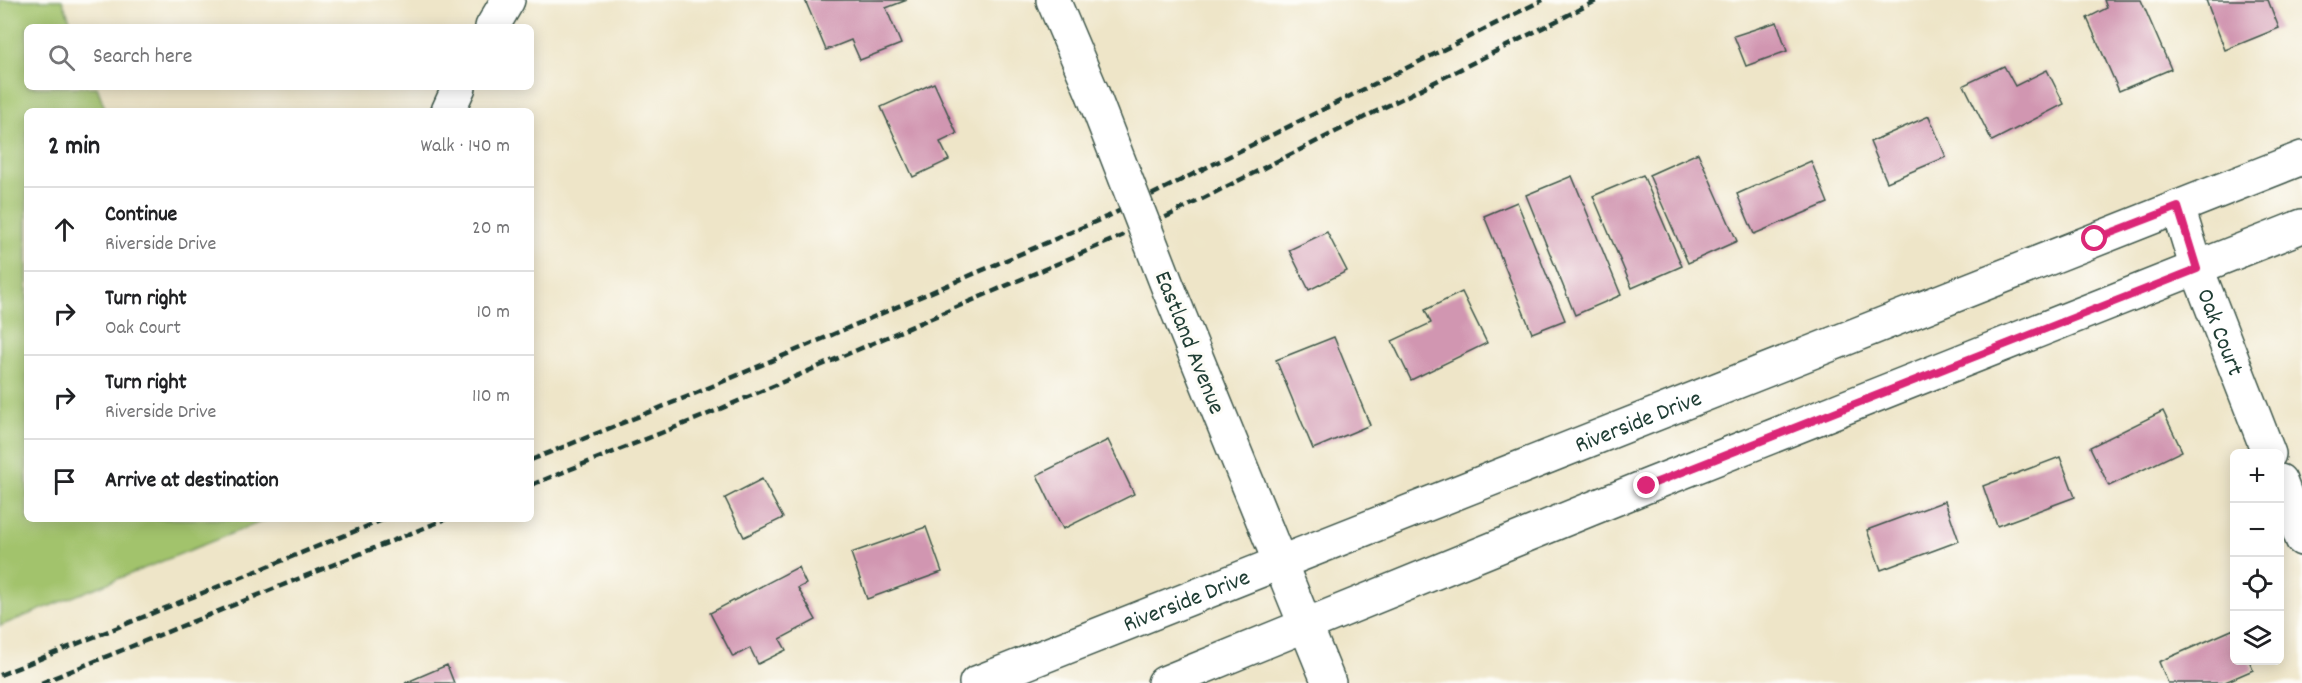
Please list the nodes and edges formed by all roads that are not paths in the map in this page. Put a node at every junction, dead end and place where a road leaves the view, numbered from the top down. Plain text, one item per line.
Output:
1 (508, 0) edge
2 (1053, 0) edge
3 (494, 24) edge
4 (458, 90) edge
5 (449, 108) edge
6 (2302, 158) edge
7 (2178, 207) junction
8 (2302, 226) edge
9 (2197, 269) junction
10 (2267, 449) edge
11 (2284, 492) edge
12 (2302, 539) edge
13 (1280, 561) junction
14 (1305, 627) junction
15 (976, 683) edge
16 (1164, 683) edge
17 (1329, 683) edge

1 - 3 street
2 - 13 street, Eastland Avenue, bridge
4 - 5 street
6 - 7 street, Riverside Drive
7 - 9 street, Oak Court
7 - 13 street, Riverside Drive
8 - 9 street
9 - 10 street, Oak Court
9 - 14 street
11 - 12 street
13 - 14 street, Eastland Avenue
13 - 15 street, Riverside Drive
14 - 16 street
14 - 17 street, Eastland Avenue

